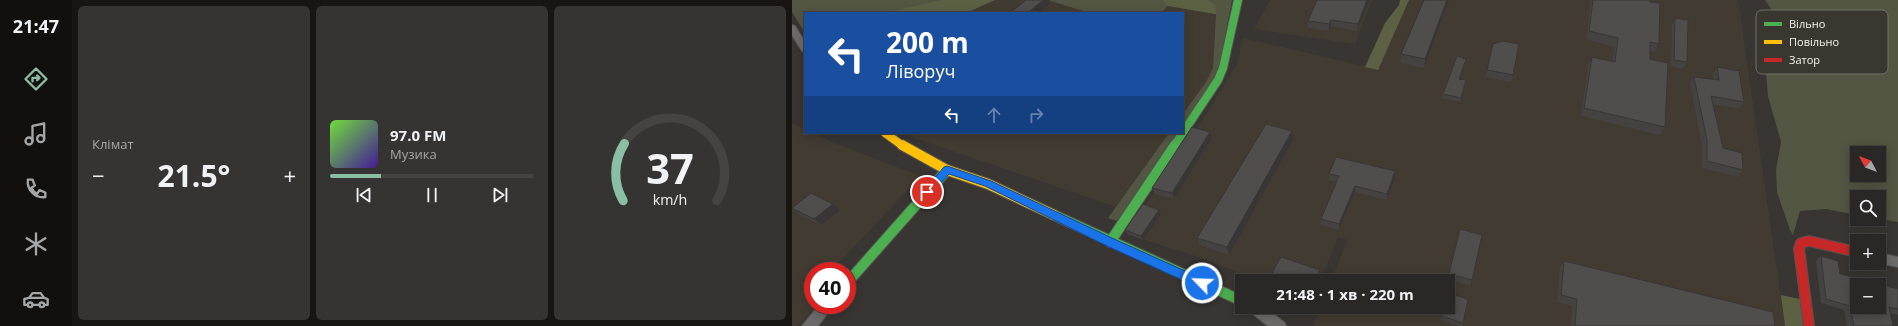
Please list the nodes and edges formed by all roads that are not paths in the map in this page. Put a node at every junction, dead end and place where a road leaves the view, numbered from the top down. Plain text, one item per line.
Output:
1 (1238, 0) edge
2 (792, 28) edge
3 (804, 47) edge
4 (1184, 131) edge
5 (886, 134) edge
6 (1182, 134) edge
7 (947, 170) junction
8 (1110, 242) junction
9 (1850, 250) edge
10 (1886, 259) edge
11 (1898, 262) edge
12 (856, 273) edge
13 (1235, 298) edge
14 (819, 314) edge
15 (1263, 314) edge
16 (809, 326) edge
17 (1279, 326) edge
18 (1809, 326) edge

1 - 4 street
2 - 3 street
5 - 7 street
6 - 8 street
7 - 8 street
7 - 12 street
8 - 13 street
9 - 18 street
10 - 11 street
14 - 16 street
15 - 17 street

